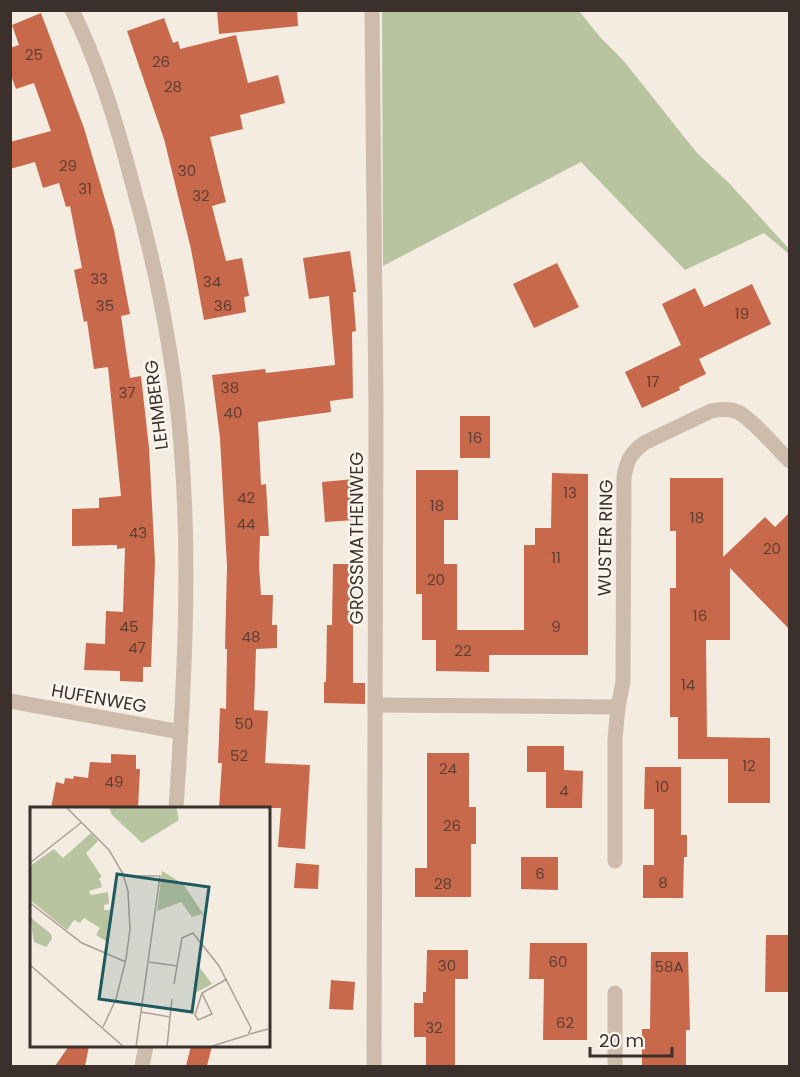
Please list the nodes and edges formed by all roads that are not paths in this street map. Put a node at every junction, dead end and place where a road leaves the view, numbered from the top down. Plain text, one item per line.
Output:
1 (72, 10) edge
2 (372, 10) edge
3 (789, 461) edge
4 (10, 702) edge
5 (375, 705) junction
6 (618, 706) junction
7 (181, 732) junction
8 (176, 807) edge
9 (615, 861) dead end
10 (615, 993) dead end
11 (146, 1047) edge
12 (142, 1066) edge
13 (374, 1066) edge
14 (615, 1066) edge

1 - 7 street, LEHMBERG
2 - 5 street, GROSSMATHENWEG
3 - 6 street, WUSTER RING
4 - 7 street, HUFENWEG
5 - 6 street
5 - 13 street, GROSSMATHENWEG
6 - 9 street, WUSTER RING
7 - 8 street, LEHMBERG
10 - 14 street
11 - 12 street

